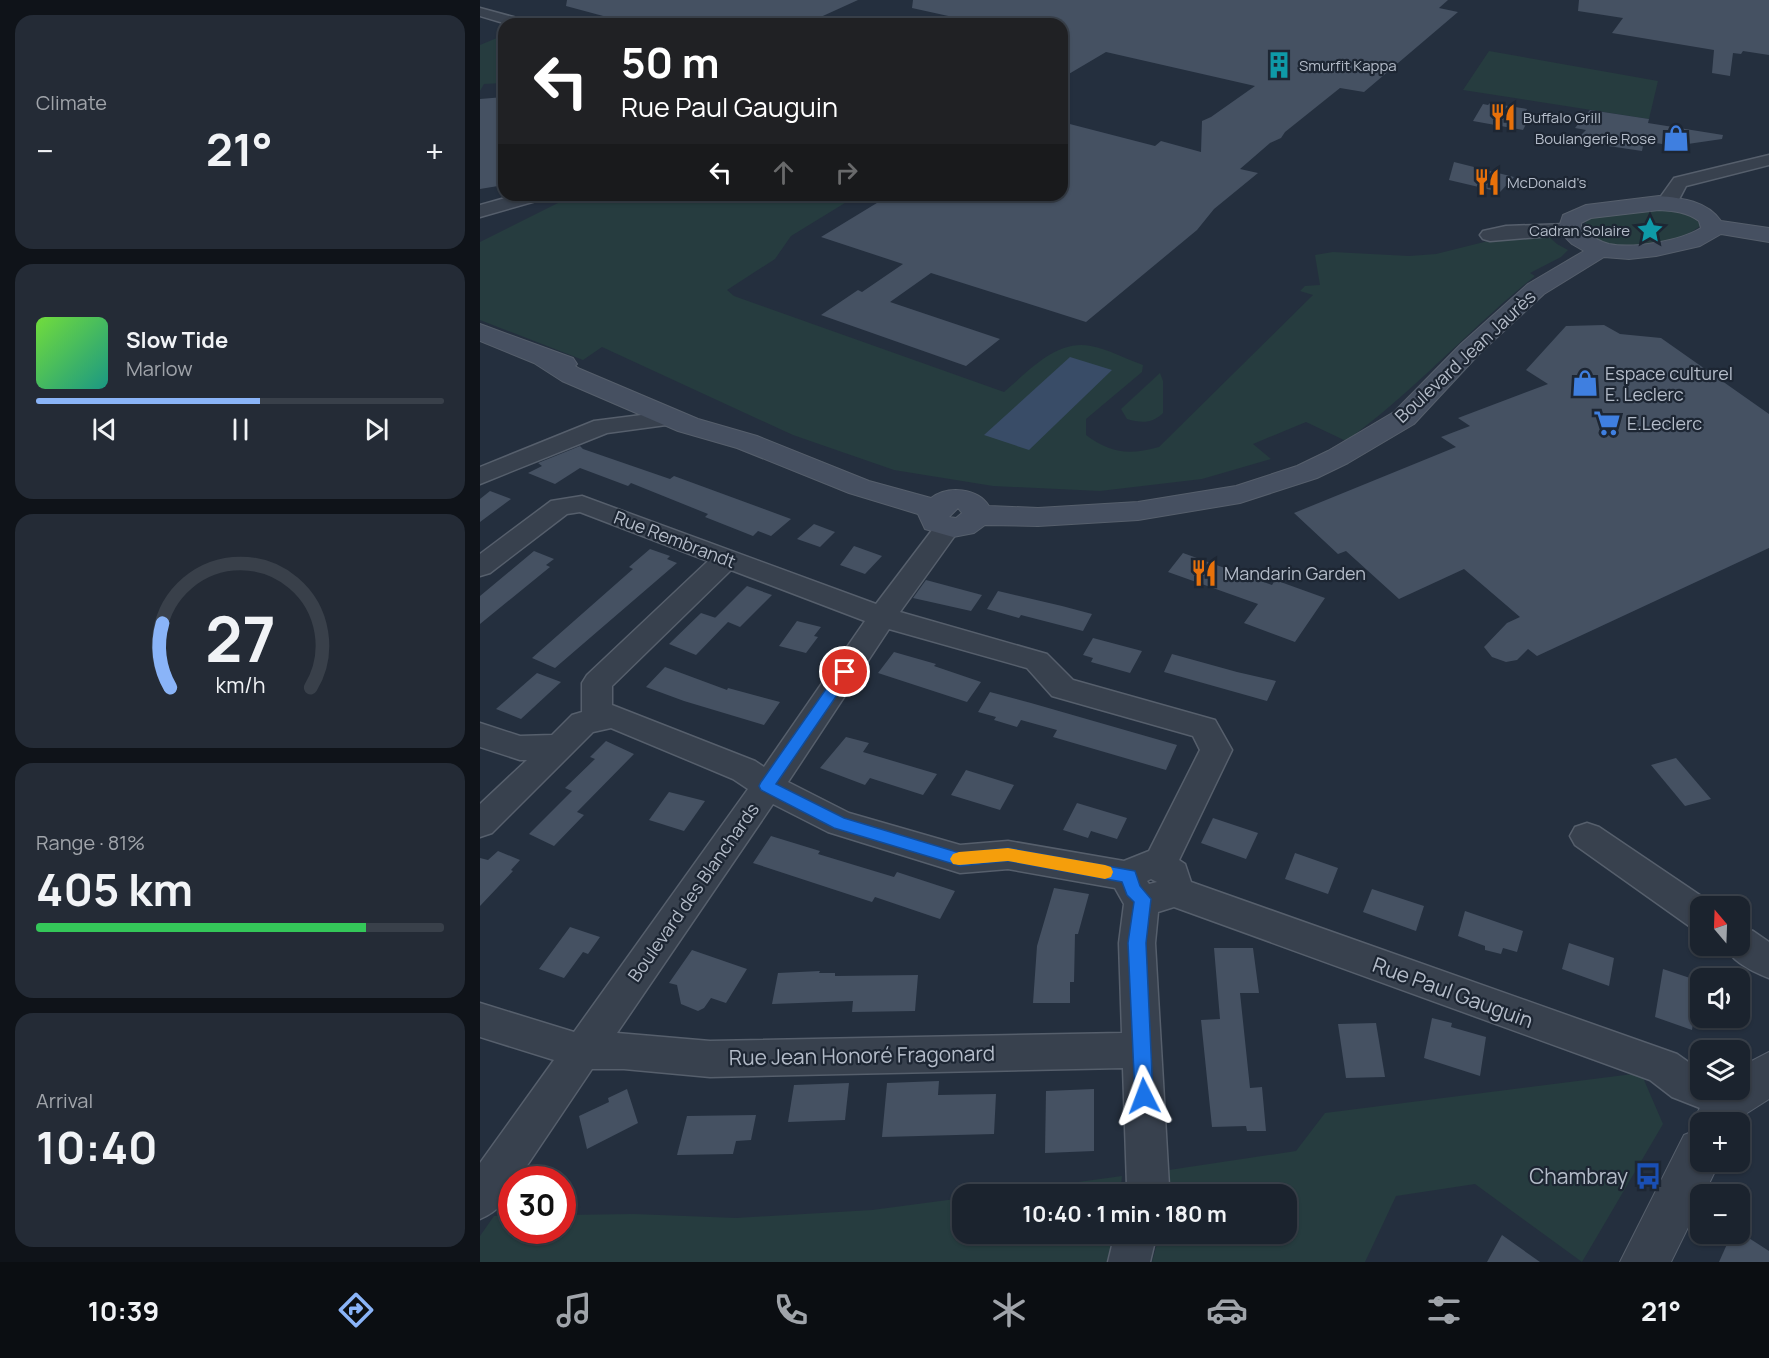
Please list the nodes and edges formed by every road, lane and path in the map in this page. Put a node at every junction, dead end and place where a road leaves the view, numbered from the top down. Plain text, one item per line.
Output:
1 (480, 12) edge
2 (502, 18) edge
3 (1769, 160) edge
4 (515, 201) edge
5 (1668, 203) junction
6 (480, 211) edge
7 (1713, 226) junction
8 (1569, 230) junction
9 (1490, 235) dead end
10 (1769, 235) edge
11 (1599, 249) junction
12 (480, 332) edge
13 (543, 358) junction
14 (615, 394) junction
15 (673, 418) junction
16 (602, 426) junction
17 (747, 442) junction
18 (480, 476) edge
19 (953, 517) junction
20 (727, 558) junction
21 (480, 567) edge
22 (882, 617) junction
23 (597, 720) junction
24 (480, 735) edge
25 (560, 747) junction
26 (767, 786) junction
27 (480, 824) edge
28 (1587, 836) dead end
29 (1151, 883) junction
30 (1690, 907) edge
31 (1750, 949) edge
32 (1769, 962) edge
33 (480, 1020) edge
34 (1142, 1050) junction
35 (583, 1052) junction
36 (1769, 1073) edge
37 (1722, 1111) edge
38 (1690, 1172) edge
39 (1148, 1184) edge
40 (480, 1198) edge
41 (1133, 1244) edge
42 (1129, 1262) edge
43 (1645, 1262) edge

1 - 2 street
3 - 5 street
4 - 6 street
5 - 7 main road
5 - 8 main road
7 - 10 main road
7 - 11 main road
8 - 9 street
8 - 11 main road
11 - 19 main road, Boulevard Jean Jaurès
12 - 13 main road
13 - 14 main road
13 - 17 main road
14 - 15 main road
14 - 16 street
15 - 16 street
15 - 17 main road
16 - 18 street
17 - 19 main road, Boulevard Jean Jaurès
19 - 22 street, Boulevard des Blanchards
20 - 21 street, Rue Rembrandt
20 - 22 street, Rue Rembrandt
20 - 23 street
22 - 26 street, Boulevard des Blanchards
22 - 29 street, Rue Rembrandt
23 - 25 street
23 - 26 street, Rue Paul Gauguin
24 - 25 street
25 - 27 street
26 - 29 street, Rue Paul Gauguin
26 - 35 street, Boulevard des Blanchards
28 - 30 street
29 - 34 street
29 - 37 street, Rue Paul Gauguin
31 - 32 street
33 - 35 street, Rue Jean Honoré Fragonard
34 - 35 street, Rue Jean Honoré Fragonard
34 - 39 street
35 - 40 street, Boulevard des Blanchards
36 - 37 street
38 - 43 street
41 - 42 street

